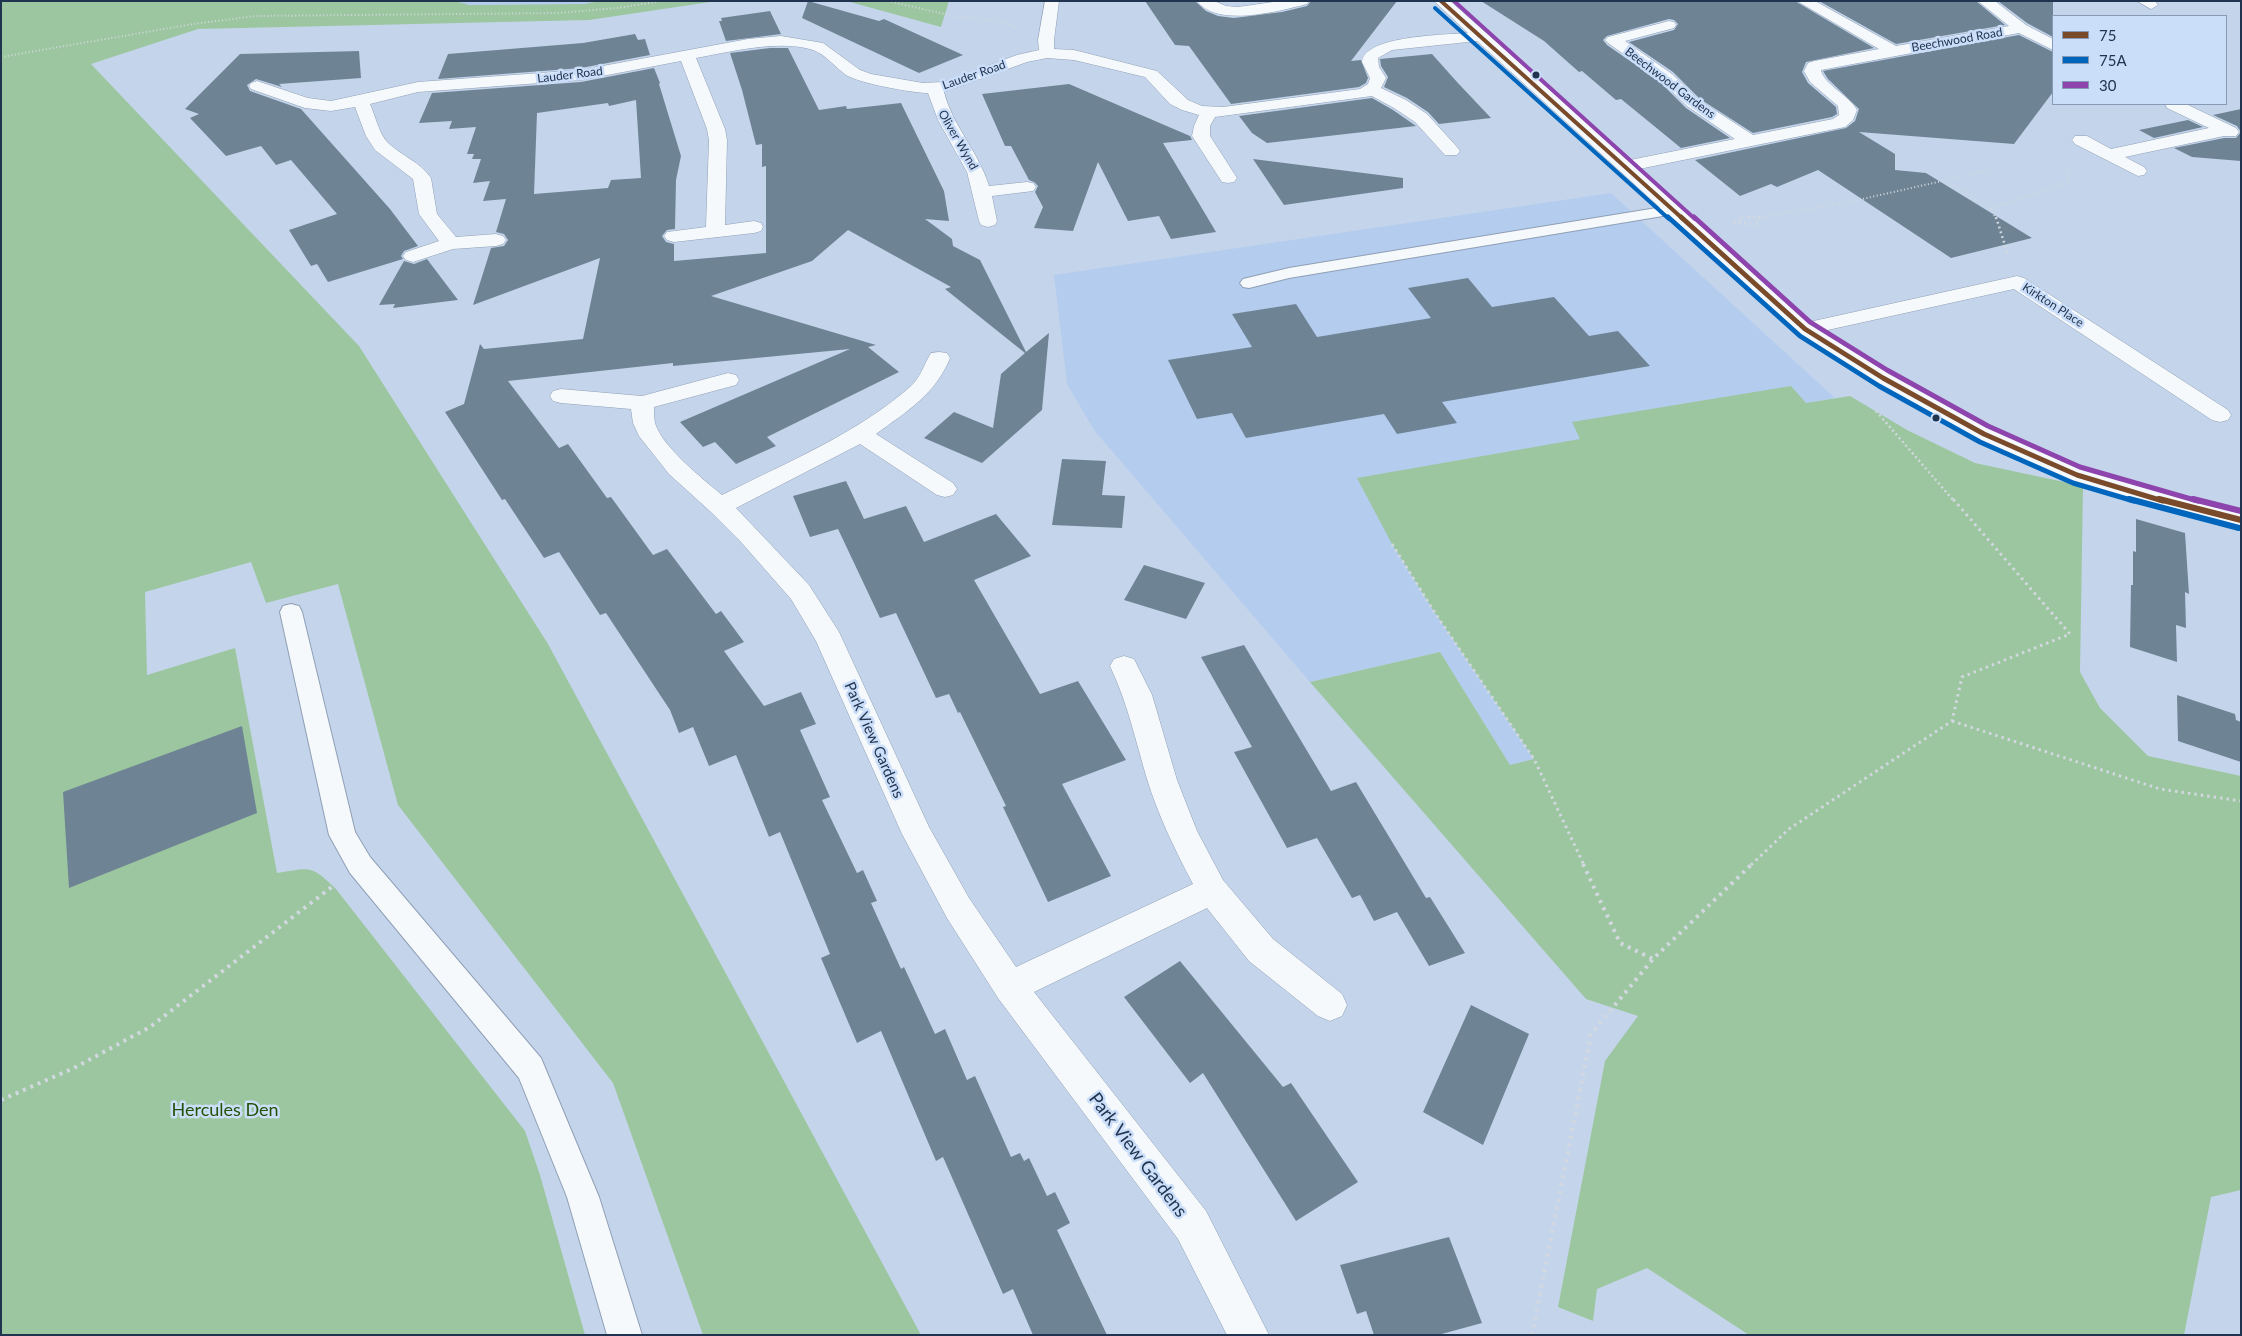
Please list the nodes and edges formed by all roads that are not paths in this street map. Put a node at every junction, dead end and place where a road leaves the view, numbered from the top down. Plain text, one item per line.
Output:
1 (1052, 1) edge
2 (1204, 1) edge
3 (1302, 1) edge
4 (1441, 1) edge
5 (1804, 1) edge
6 (1985, 1) edge
7 (1669, 25) dead end
8 (2021, 28) junction
9 (1479, 36) junction
10 (2052, 44) edge
11 (1047, 47) junction
12 (1893, 51) junction
13 (687, 56) junction
14 (256, 86) dead end
15 (935, 88) junction
16 (1372, 90) junction
17 (362, 101) junction
18 (2175, 105) edge
19 (1209, 112) junction
20 (2233, 133) edge
21 (2081, 140) dead end
22 (1751, 142) junction
23 (1451, 151) dead end
24 (2110, 155) junction
25 (1626, 166) junction
26 (2138, 171) dead end
27 (1228, 178) dead end
28 (1027, 187) dead end
29 (982, 192) junction
30 (1675, 210) junction
31 (988, 222) dead end
32 (754, 227) dead end
33 (715, 231) junction
34 (674, 236) dead end
35 (496, 240) dead end
36 (451, 244) junction
37 (413, 256) dead end
38 (1249, 283) dead end
39 (1805, 329) junction
40 (940, 358) dead end
41 (728, 380) dead end
42 (561, 396) dead end
43 (642, 403) junction
44 (2220, 415) dead end
45 (861, 434) junction
46 (945, 490) dead end
47 (720, 506) junction
48 (2241, 520) edge
49 (291, 612) dead end
50 (1124, 666) dead end
51 (1212, 890) junction
52 (1010, 987) junction
53 (1330, 1005) dead end
54 (625, 1335) edge
55 (1249, 1335) edge

1 - 11 street
2 - 3 street
4 - 9 street
5 - 12 street, Beechwood Road
6 - 8 street, Beechwood Road
7 - 22 street, Beechwood Gardens
8 - 10 street, Beechwood Road
8 - 12 street, Beechwood Road
9 - 16 street
9 - 25 street
11 - 15 street, Lauder Road
11 - 19 street, Lauder Road
12 - 22 street, Beechwood Road
13 - 15 street, Lauder Road
13 - 17 street, Lauder Road
13 - 33 street
14 - 17 street, Lauder Road
15 - 29 street, Oliver Wynd
16 - 19 street, Lauder Road
16 - 23 street
17 - 36 street
18 - 20 street
19 - 27 street
20 - 24 street
21 - 24 street
22 - 25 street
24 - 26 street
25 - 30 street
28 - 29 street
29 - 31 street, Oliver Wynd
30 - 38 lane
30 - 39 street
32 - 33 street
33 - 34 street
35 - 36 street
36 - 37 street
39 - 44 street, Kirkton Place
39 - 48 street
40 - 45 street
41 - 43 street
42 - 43 street
43 - 47 street, Park View Gardens
45 - 46 street
45 - 47 street
47 - 52 street, Park View Gardens
49 - 54 lane
50 - 51 street
51 - 52 street
51 - 53 street
52 - 55 street, Park View Gardens

